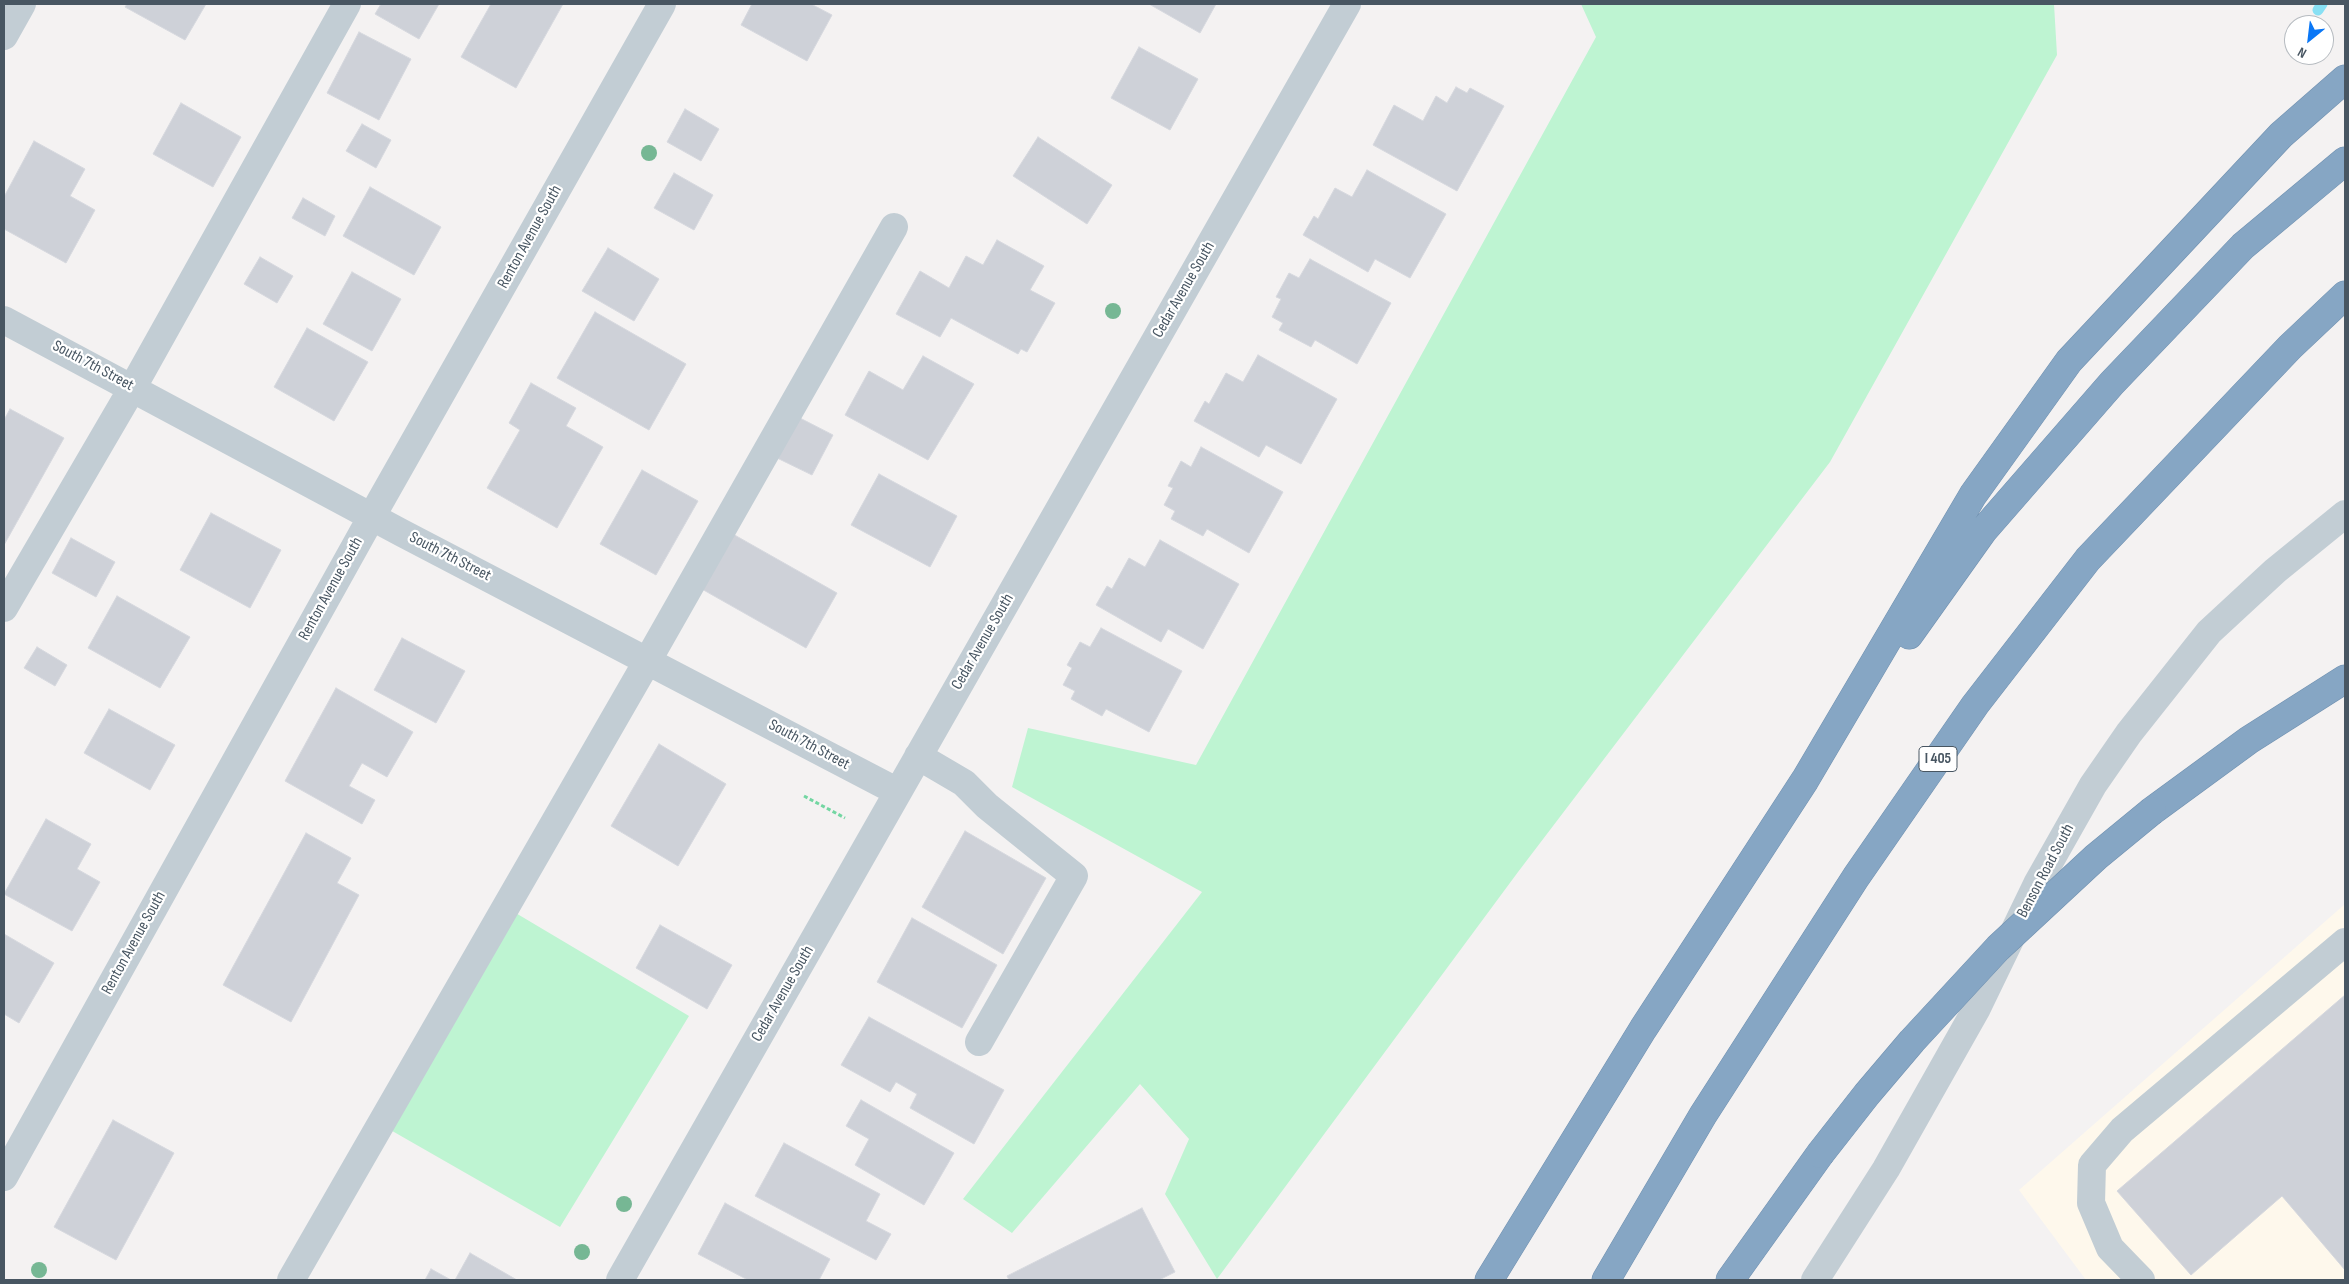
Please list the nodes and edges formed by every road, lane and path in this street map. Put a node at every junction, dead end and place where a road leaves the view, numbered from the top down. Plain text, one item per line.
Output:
1 (22, 4) edge
2 (347, 4) edge
3 (662, 4) edge
4 (1347, 4) edge
5 (4, 36) edge
6 (2345, 79) edge
7 (2345, 161) edge
8 (894, 226) dead end
9 (2345, 295) edge
10 (4, 320) edge
11 (133, 387) junction
12 (2345, 514) edge
13 (372, 516) junction
14 (4, 608) edge
15 (648, 660) junction
16 (2345, 680) edge
17 (918, 756) junction
18 (1805, 780) junction
19 (898, 792) junction
20 (804, 796) dead end
21 (874, 833) junction
22 (2345, 942) edge
23 (979, 1042) dead end
24 (4, 1177) edge
25 (291, 1280) edge
26 (620, 1280) edge
27 (1489, 1280) edge
28 (1606, 1280) edge
29 (1730, 1280) edge
30 (1815, 1280) edge
31 (2141, 1280) edge

1 - 5 street
2 - 11 street
3 - 13 street, Renton Avenue South
4 - 17 street, Cedar Avenue South
6 - 18 highway
7 - 18 highway
8 - 15 street
9 - 28 highway, I 405
10 - 11 street, South 7th Street
11 - 13 street, South 7th Street
11 - 14 street
12 - 30 street, Benson Road South
13 - 15 street, South 7th Street
13 - 24 street, Renton Avenue South
15 - 19 street, South 7th Street
15 - 25 street
16 - 29 highway, bridge
17 - 19 street, Cedar Avenue South
17 - 23 street
18 - 27 highway
19 - 21 street, Cedar Avenue South
20 - 21 path
21 - 26 street, Cedar Avenue South
22 - 31 street

